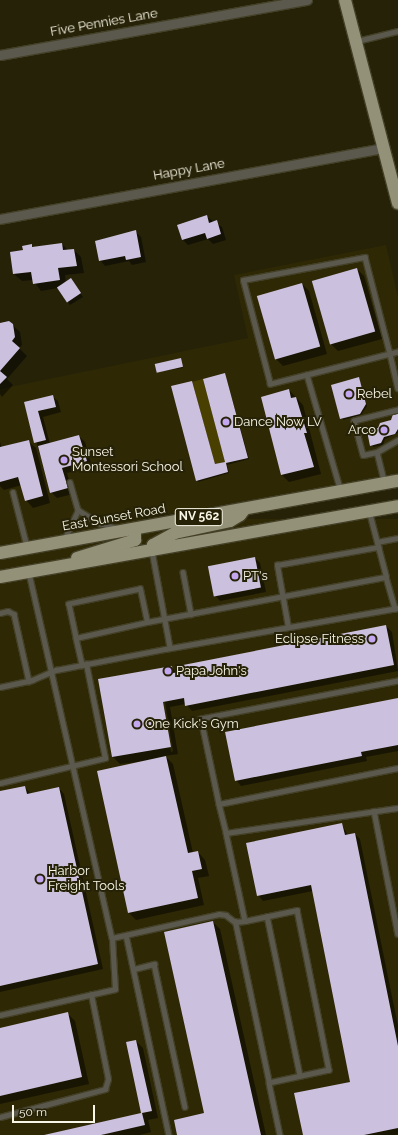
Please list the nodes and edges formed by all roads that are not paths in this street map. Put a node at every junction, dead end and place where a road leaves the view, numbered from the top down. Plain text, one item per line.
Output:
1 (307, 0) edge
2 (346, 0) edge
3 (398, 31) edge
4 (356, 42) junction
5 (0, 55) edge
6 (383, 148) junction
7 (398, 203) edge
8 (0, 219) edge
9 (398, 352) edge
10 (390, 354) junction
11 (307, 375) junction
12 (398, 388) edge
13 (398, 410) edge
14 (398, 440) edge
15 (377, 452) junction
16 (398, 481) edge
17 (70, 482) dead end
18 (385, 483) junction
19 (341, 491) junction
20 (13, 492) dead end
21 (398, 506) edge
22 (244, 509) junction
23 (78, 510) junction
24 (368, 511) junction
25 (135, 529) junction
26 (398, 538) edge
27 (63, 542) junction
28 (378, 544) junction
29 (28, 548) junction
30 (152, 550) junction
31 (0, 553) edge
32 (67, 566) junction
33 (183, 572) dead end
34 (29, 573) junction
35 (0, 577) edge
36 (386, 578) junction
37 (283, 597) junction
38 (396, 608) edge
39 (0, 613) edge
40 (191, 614) junction
41 (165, 619) junction
42 (147, 622) junction
43 (288, 627) junction
44 (76, 638) junction
45 (170, 648) junction
46 (84, 665) junction
47 (52, 672) junction
48 (29, 681) junction
49 (398, 681) edge
50 (0, 687) edge
51 (73, 766) junction
52 (398, 768) edge
53 (0, 783) edge
54 (219, 804) junction
55 (398, 808) edge
56 (374, 812) junction
57 (226, 833) junction
58 (268, 916) junction
59 (245, 921) junction
60 (235, 922) junction
61 (398, 934) edge
62 (126, 935) junction
63 (112, 938) junction
64 (134, 970) junction
65 (90, 995) junction
66 (0, 1015) edge
67 (300, 1076) junction
68 (270, 1083) junction
69 (185, 1107) dead end
70 (0, 1117) edge
71 (169, 1135) edge
72 (280, 1135) edge

1 - 5 street, Five Pennies Lane
2 - 4 main road
3 - 4 lane
4 - 6 main road
6 - 7 main road
6 - 8 street, Happy Lane
9 - 10 lane
10 - 11 lane
10 - 11 lane
10 - 12 lane
11 - 19 lane
13 - 15 lane
14 - 15 lane
15 - 18 lane
16 - 18 main road, East Sunset Road / NV 562
17 - 23 lane
18 - 19 main road, East Sunset Road / NV 562
19 - 22 main road, East Sunset Road / NV 562
20 - 29 lane
21 - 24 main road, NV 562
22 - 25 main road, East Sunset Road / NV 562
22 - 30 main road
23 - 25 lane
23 - 27 lane
24 - 28 lane
24 - 30 main road, NV 562
25 - 27 main road, East Sunset Road / NV 562
25 - 32 main road
26 - 28 lane
27 - 29 main road, East Sunset Road / NV 562
28 - 36 lane
28 - 37 lane
29 - 31 main road, East Sunset Road / NV 562
30 - 32 main road, NV 562
30 - 41 lane
32 - 34 main road, NV 562
33 - 40 lane
34 - 35 main road, NV 562
34 - 47 lane
36 - 37 lane
36 - 38 lane
37 - 40 lane
37 - 43 lane
38 - 43 lane
39 - 48 lane
40 - 41 lane
41 - 42 lane
41 - 45 lane
42 - 44 lane
42 - 44 lane
43 - 45 lane
44 - 46 lane
45 - 46 lane
46 - 47 lane
46 - 51 lane
47 - 48 lane
47 - 51 lane
48 - 50 lane
49 - 54 lane
51 - 53 lane
51 - 63 lane
52 - 54 lane
54 - 57 lane
55 - 56 lane
56 - 57 lane
56 - 61 lane
57 - 59 lane
58 - 59 lane
58 - 67 lane
58 - 67 lane
59 - 60 lane
60 - 62 lane
60 - 68 lane
62 - 63 lane
62 - 64 lane
63 - 65 lane
64 - 69 lane
64 - 71 lane
65 - 66 lane
65 - 70 lane
67 - 68 lane
68 - 72 lane

